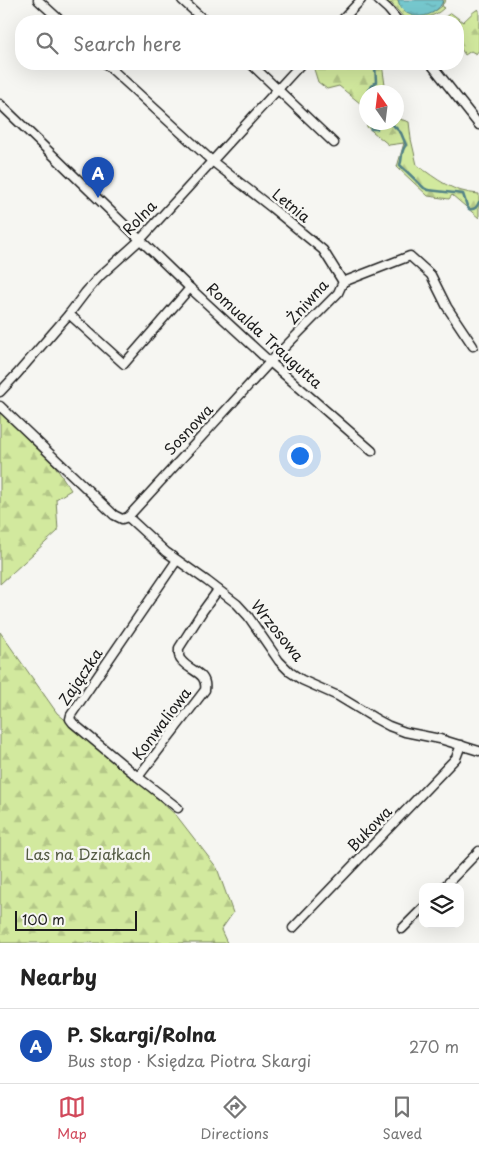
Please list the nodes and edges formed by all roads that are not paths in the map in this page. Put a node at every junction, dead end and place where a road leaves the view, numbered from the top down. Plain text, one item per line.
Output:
1 (38, 0) edge
2 (182, 0) edge
3 (361, 0) edge
4 (378, 0) edge
5 (54, 15) edge
6 (198, 15) edge
7 (347, 15) edge
8 (393, 15) edge
9 (112, 70) edge
10 (257, 70) edge
11 (295, 70) edge
12 (436, 70) edge
13 (278, 89) junction
14 (0, 104) edge
15 (479, 125) edge
16 (334, 143) dead end
17 (212, 162) junction
18 (140, 239) junction
19 (343, 282) junction
20 (190, 288) junction
21 (69, 314) junction
22 (473, 346) dead end
23 (270, 362) junction
24 (0, 392) edge
25 (0, 406) edge
26 (372, 451) dead end
27 (128, 517) junction
28 (177, 560) junction
29 (218, 590) junction
30 (461, 745) junction
31 (479, 751) edge
32 (138, 777) junction
33 (178, 808) dead end
34 (479, 851) edge
35 (448, 883) edge
36 (419, 912) edge
37 (294, 928) dead end
38 (402, 929) dead end

1 - 5 street
2 - 6 street
3 - 7 street
4 - 8 street
9 - 17 street, Letnia
10 - 13 street
11 - 13 street, Rolna
12 - 15 street
13 - 16 street
13 - 17 street, Rolna
14 - 18 street, Romualda Traugutta
17 - 18 street, Rolna
17 - 19 street, Letnia
18 - 20 street, Romualda Traugutta
18 - 21 street, Rolna
19 - 22 street
19 - 23 street, Żniwna
20 - 21 street
20 - 23 street, Romualda Traugutta
21 - 24 street, Rolna
23 - 26 street, Romualda Traugutta
23 - 27 street, Sosnowa
25 - 27 street
27 - 28 street, Wrzosowa
28 - 29 street, Wrzosowa
28 - 32 street, Zajączka
29 - 30 street, Wrzosowa
29 - 32 street, Konwaliowa
30 - 31 street, Wrzosowa
30 - 37 street, Bukowa
32 - 33 street, Zajączka
34 - 35 street
36 - 38 street

